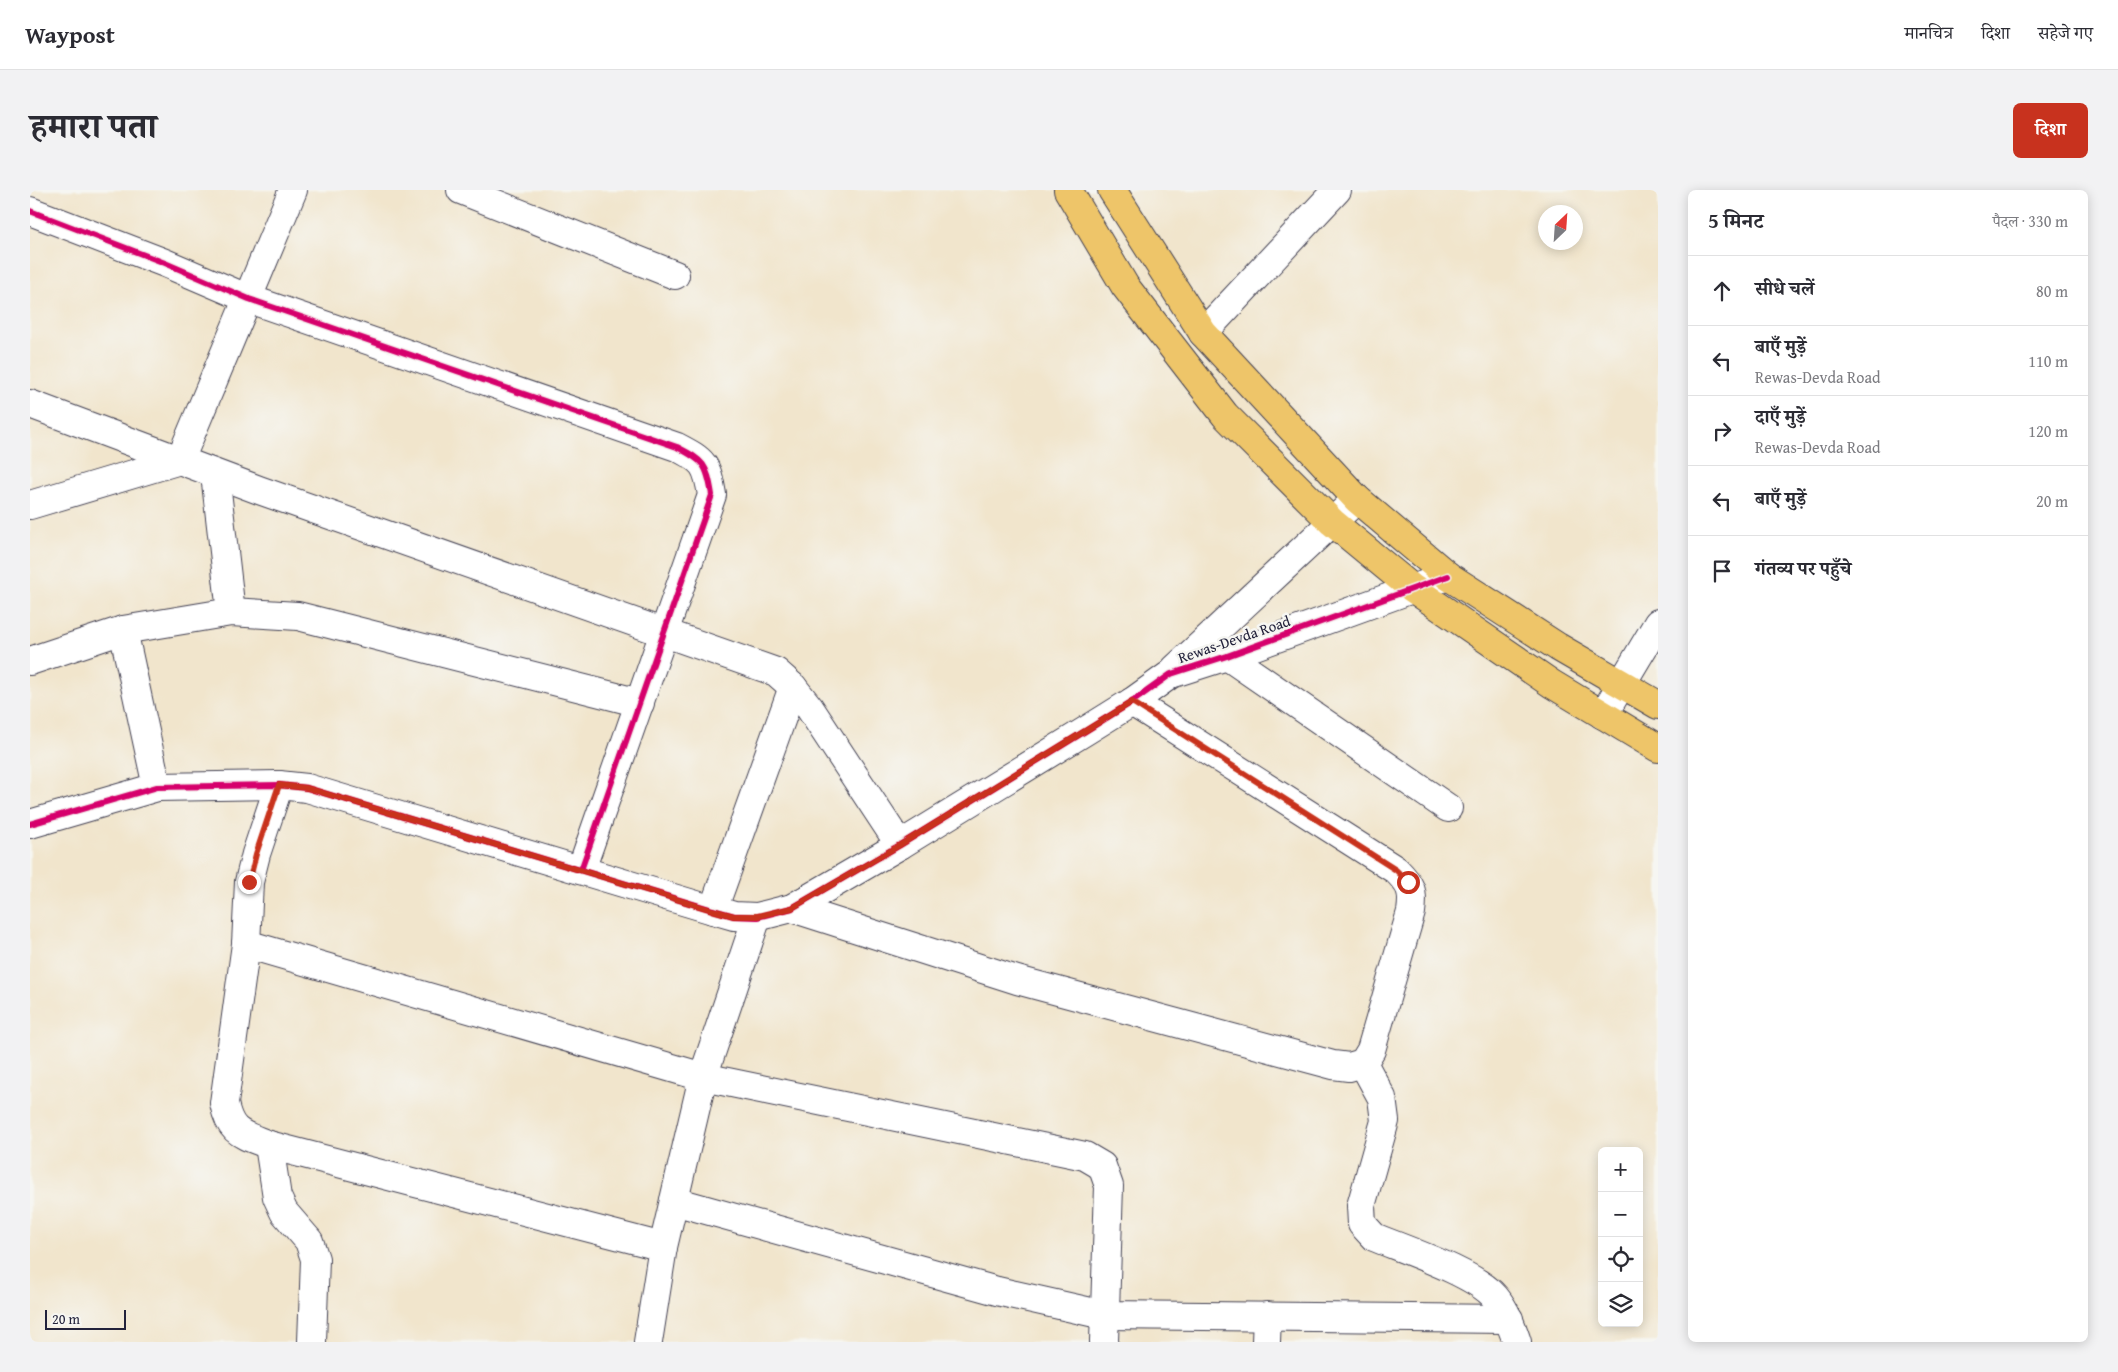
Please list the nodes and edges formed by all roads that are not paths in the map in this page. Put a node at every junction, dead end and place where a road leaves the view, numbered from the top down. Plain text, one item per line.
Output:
1 (293, 190) edge
2 (461, 190) edge
3 (1068, 190) edge
4 (1112, 190) edge
5 (1337, 190) edge
6 (30, 211) edge
7 (675, 275) dead end
8 (249, 299) junction
9 (1202, 333) junction
10 (30, 404) edge
11 (180, 460) junction
12 (215, 474) junction
13 (1356, 498) junction
14 (30, 505) edge
15 (1332, 522) junction
16 (1448, 576) junction
17 (1412, 588) junction
18 (231, 612) junction
19 (1658, 623) edge
20 (123, 630) junction
21 (664, 631) junction
22 (1227, 656) junction
23 (30, 661) edge
24 (1171, 674) junction
25 (1622, 684) junction
26 (793, 687) junction
27 (1132, 702) junction
28 (640, 703) junction
29 (1658, 705) edge
30 (1603, 715) junction
31 (1658, 748) edge
32 (279, 785) junction
33 (157, 787) junction
34 (1448, 808) dead end
35 (30, 824) edge
36 (900, 845) junction
37 (581, 870) junction
38 (792, 908) junction
39 (712, 910) junction
40 (758, 916) junction
41 (246, 944) junction
42 (1363, 1063) junction
43 (704, 1077) junction
44 (269, 1145) junction
45 (674, 1201) junction
46 (663, 1248) junction
47 (1104, 1314) junction
48 (1266, 1329) edge
49 (1513, 1330) edge
50 (312, 1342) edge
51 (648, 1342) edge
52 (1104, 1342) edge

1 - 8 street
2 - 7 street
3 - 15 main road
4 - 9 main road
5 - 9 street
6 - 8 street
8 - 11 street
8 - 21 street
9 - 13 main road
10 - 11 street
11 - 12 street
11 - 14 street
12 - 18 street
12 - 21 street
13 - 15 street
13 - 16 main road
15 - 17 main road
15 - 24 street
16 - 17 street, Rewas-Devda Road
16 - 25 main road
17 - 22 street, Rewas-Devda Road
17 - 30 main road
18 - 20 street
18 - 28 street
19 - 25 street
20 - 23 street
20 - 33 street
21 - 26 street
21 - 28 street
22 - 24 street, Rewas-Devda Road
22 - 34 street
24 - 27 street, Rewas-Devda Road
25 - 29 main road
25 - 30 street
26 - 36 street
26 - 39 street
27 - 36 street, Rewas-Devda Road
27 - 42 street
28 - 37 street
30 - 31 main road
32 - 33 street, Rewas-Devda Road
32 - 37 street, Rewas-Devda Road
32 - 41 street
33 - 35 street, Rewas-Devda Road
36 - 38 street, Rewas-Devda Road
37 - 39 street, Rewas-Devda Road
38 - 40 street, Rewas-Devda Road
38 - 42 street
39 - 40 street, Rewas-Devda Road
40 - 43 street
41 - 43 street
41 - 44 street
42 - 49 street
43 - 45 street
43 - 47 street
44 - 46 street
44 - 50 street
45 - 46 street
45 - 47 street
46 - 51 street
47 - 48 street
47 - 52 street
48 - 49 street

